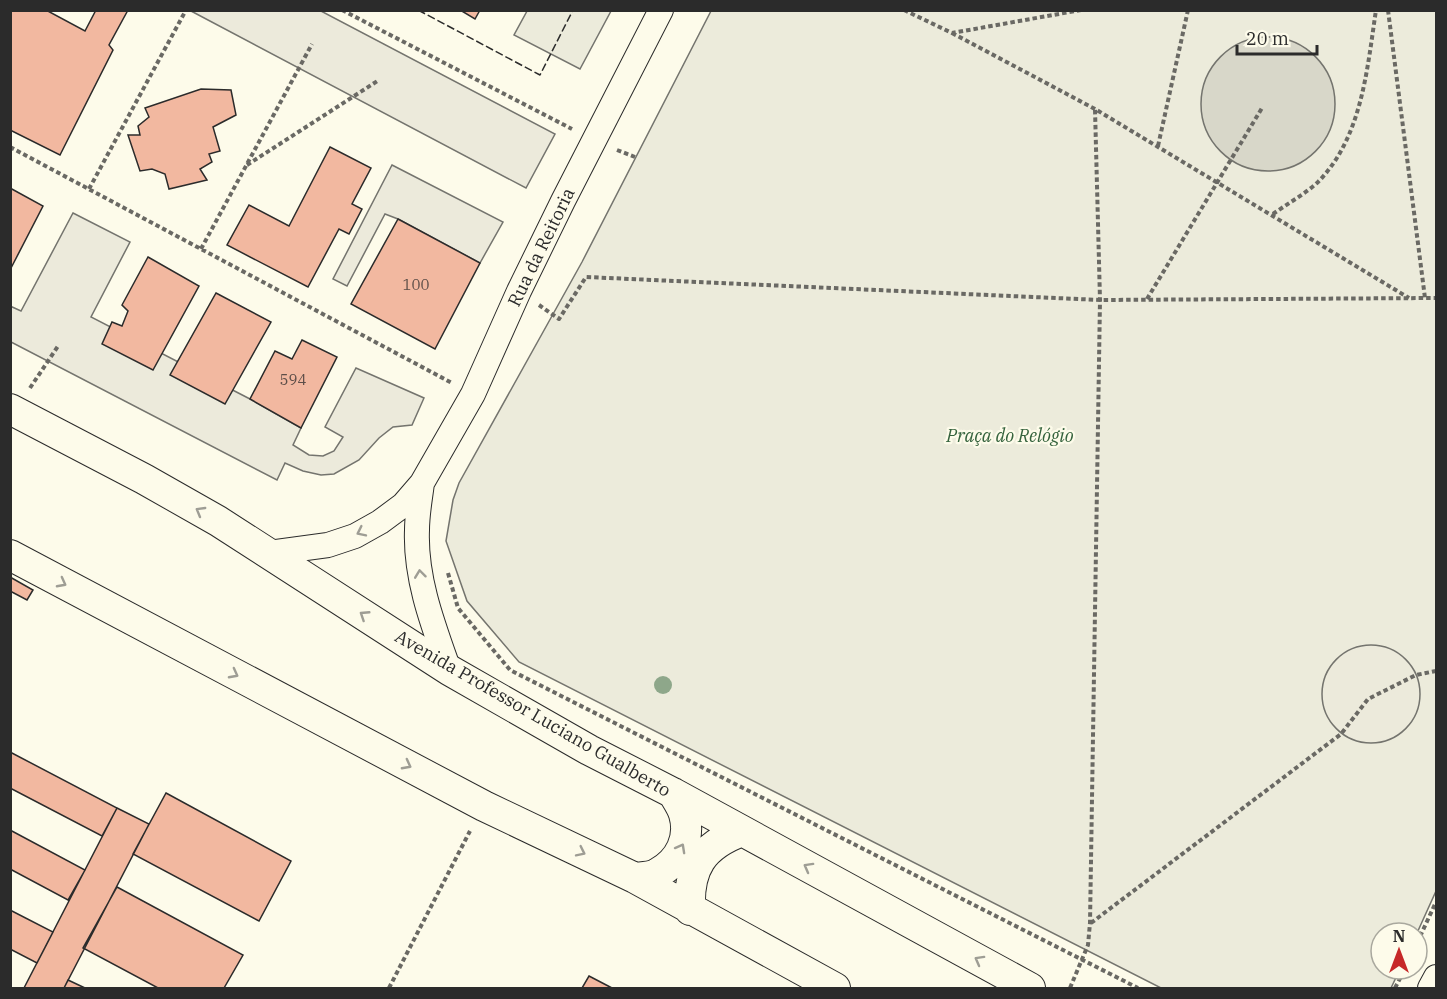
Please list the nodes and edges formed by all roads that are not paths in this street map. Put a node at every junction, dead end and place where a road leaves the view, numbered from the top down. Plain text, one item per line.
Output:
1 (661, 10) edge
2 (13, 410) edge
3 (422, 483) junction
4 (269, 553) junction
5 (10, 555) edge
6 (449, 670) junction
7 (673, 793) junction
8 (742, 831) junction
9 (635, 878) junction
10 (690, 910) junction
11 (1437, 977) edge
12 (835, 988) edge
13 (1030, 988) edge
14 (1430, 988) edge

1 - 3 street, Rua da Reitoria
4 -> 2 street, Avenida Professor Luciano Gualberto
3 -> 4 street, Rua da Reitoria
6 -> 3 street, Rua da Reitoria
6 -> 4 street, Avenida Professor Luciano Gualberto
5 -> 9 street
6 - 7 street, Avenida Professor Luciano Gualberto
7 - 8 street, Avenida Professor Luciano Gualberto
9 -> 7 street
8 - 10 street
13 -> 8 street, Avenida Professor Luciano Gualberto
9 - 10 street
10 - 12 street
11 - 14 street

